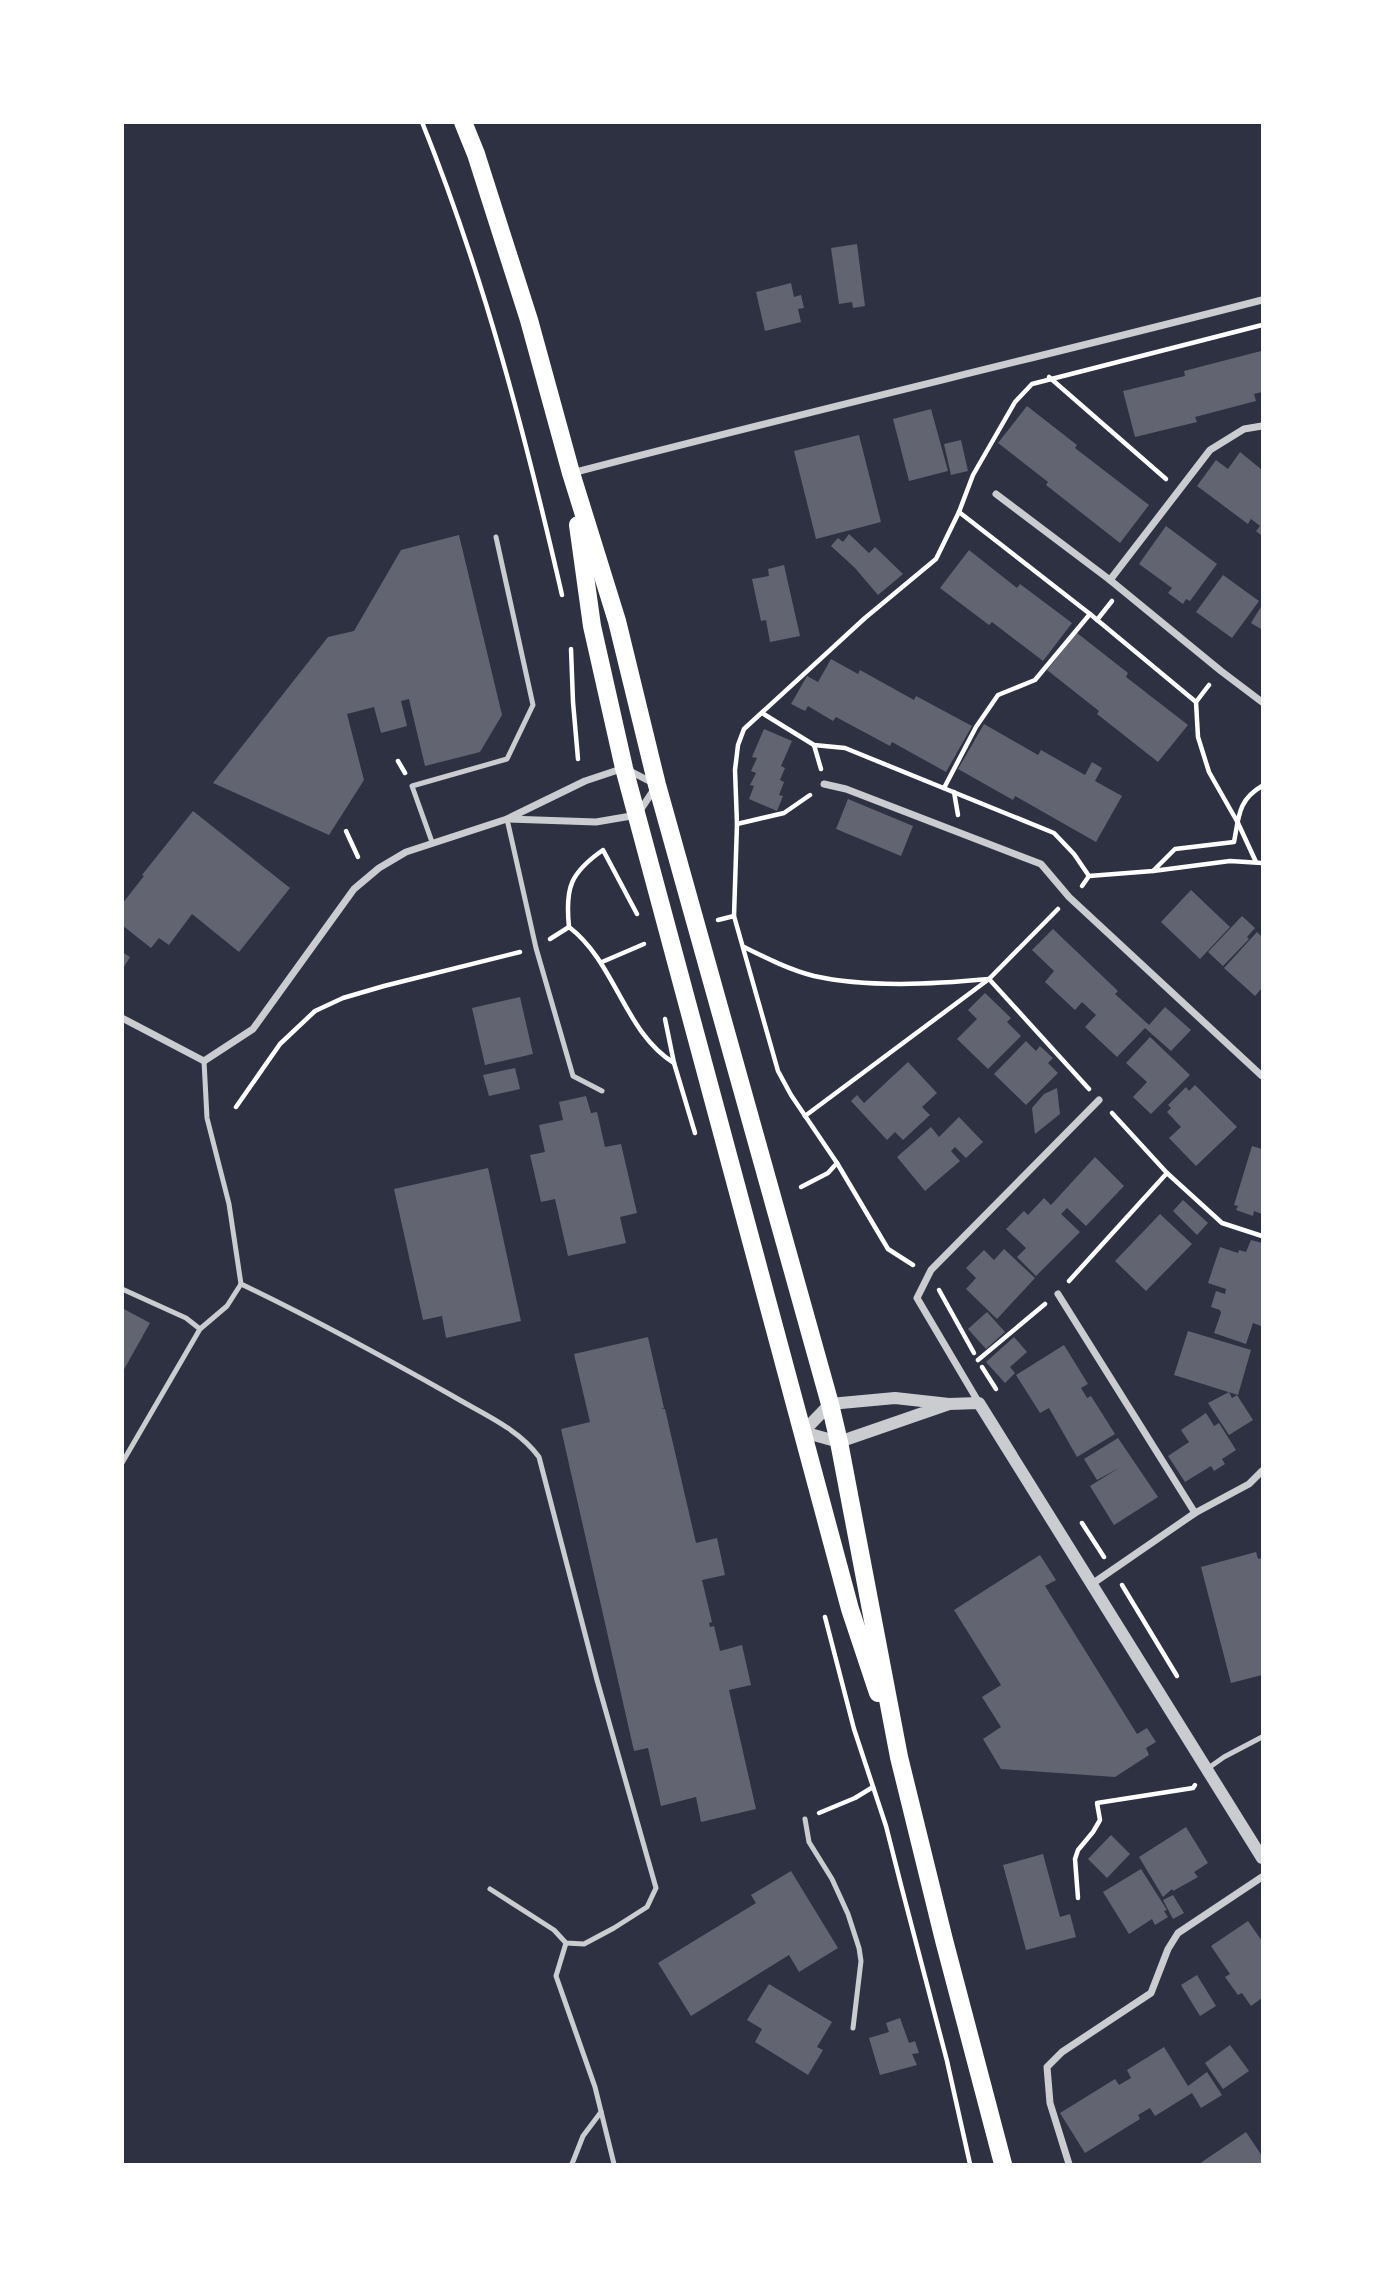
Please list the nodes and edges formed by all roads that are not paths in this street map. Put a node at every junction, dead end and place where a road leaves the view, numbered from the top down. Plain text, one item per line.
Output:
1 (463, 122) edge
2 (1262, 300) edge
3 (1262, 426) edge
4 (571, 473) junction
5 (996, 494) dead end
6 (496, 537) dead end
7 (1110, 580) junction
8 (1262, 702) edge
9 (624, 768) junction
10 (824, 784) road end
11 (657, 785) junction
12 (637, 815) junction
13 (507, 819) junction
14 (432, 842) junction
15 (122, 1018) edge
16 (204, 1061) junction
17 (1262, 1076) edge
18 (602, 1091) dead end
19 (1099, 1100) road end
20 (241, 1284) junction
21 (122, 1289) edge
22 (1058, 1294) road end
23 (200, 1329) junction
24 (979, 1403) junction
25 (830, 1404) junction
26 (949, 1404) junction
27 (803, 1432) junction
28 (839, 1442) junction
29 (122, 1463) edge
30 (1262, 1471) edge
31 (1195, 1513) junction
32 (1092, 1584) junction
33 (1262, 1737) edge
34 (899, 1756) junction
35 (1207, 1769) junction
36 (805, 1819) road end
37 (1262, 1858) edge
38 (1262, 1877) edge
39 (490, 1889) dead end
40 (566, 1943) junction
41 (853, 2028) dead end
42 (601, 2112) junction
43 (572, 2165) edge
44 (614, 2165) edge
45 (1003, 2165) edge
46 (1069, 2165) edge

1 - 4 main road
2 - 4 street
3 - 7 street
4 - 9 main road
4 - 11 main road
5 - 7 street
6 - 14 lane
7 - 8 street
9 - 11 street
9 - 12 main road
9 - 13 street
10 - 17 street
11 - 12 street
11 - 25 main road
12 - 13 street
12 - 27 main road
13 - 14 street
13 - 18 lane
14 - 16 street
15 - 16 street
16 - 20 lane
19 - 24 street
20 - 23 lane
20 - 40 lane
21 - 23 lane
22 - 31 street
23 - 29 lane
24 - 26 street
24 - 32 street
25 - 26 street
25 - 27 street
25 - 28 main road
26 - 28 street
27 - 28 street
27 - 34 main road
28 - 34 main road
30 - 31 street
31 - 32 street
32 - 35 street
33 - 35 lane
34 - 45 main road
35 - 37 street
36 - 41 lane
38 - 46 street
39 - 40 lane
40 - 42 lane
42 - 43 lane
42 - 44 lane

